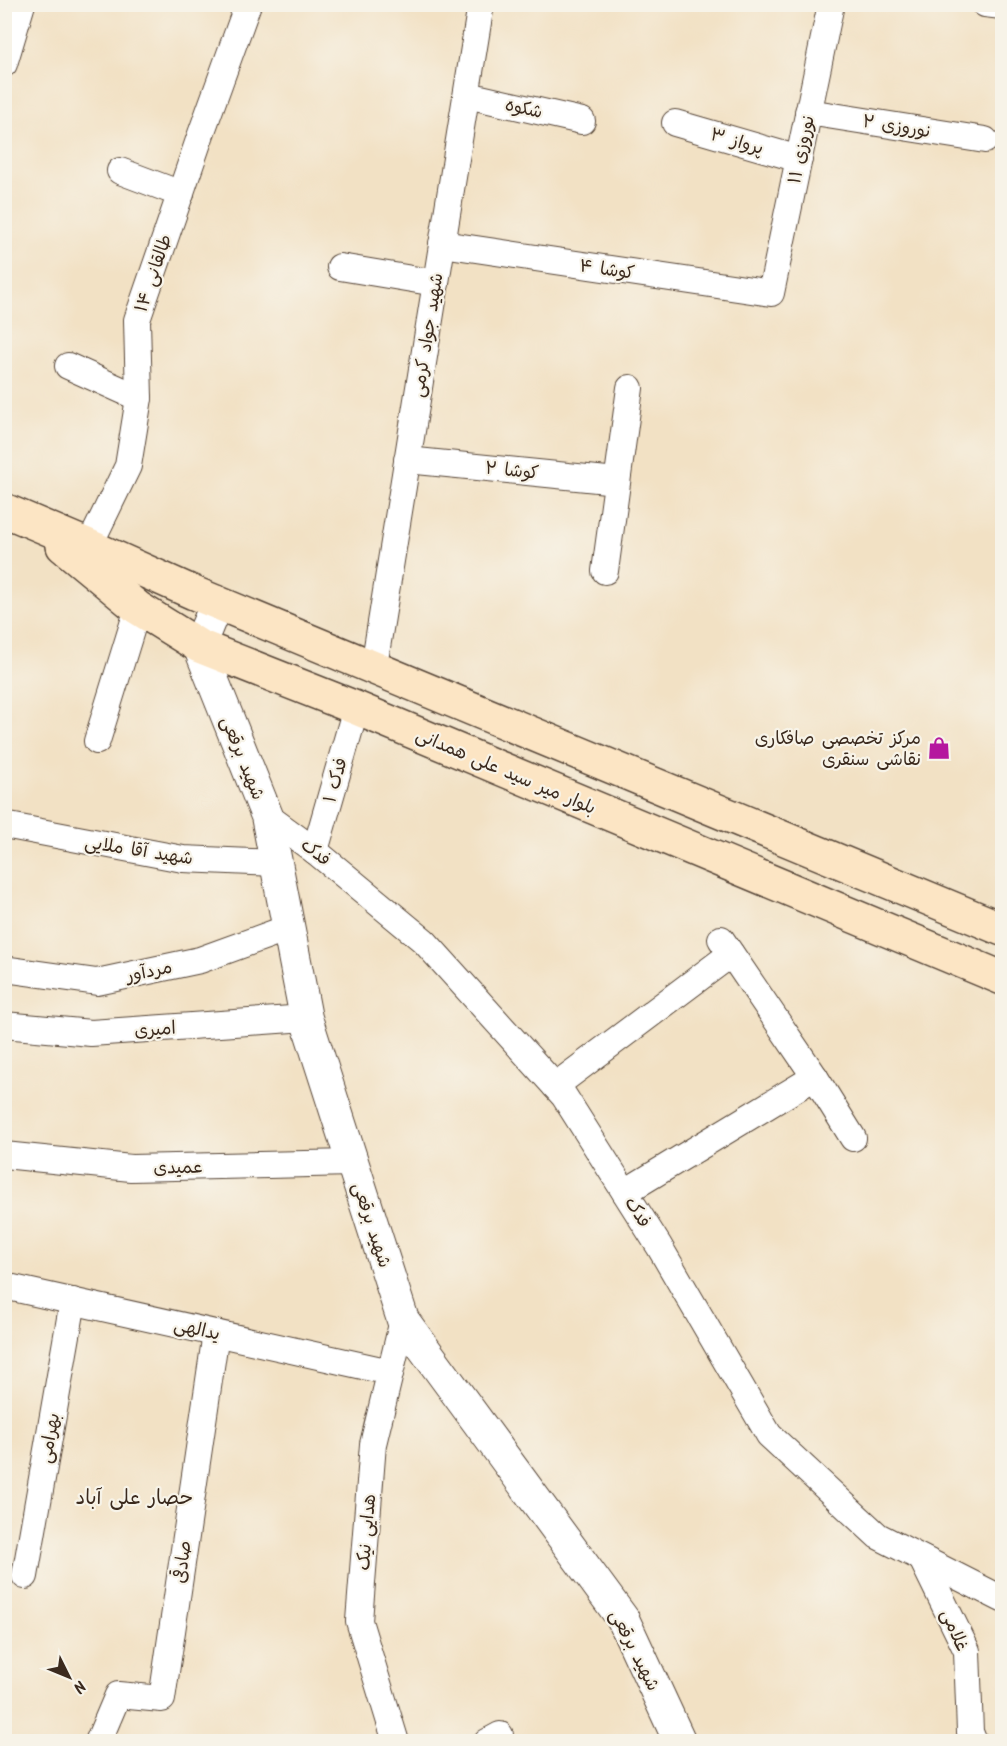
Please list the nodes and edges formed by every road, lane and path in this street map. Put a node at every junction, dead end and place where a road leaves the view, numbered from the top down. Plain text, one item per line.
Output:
1 (22, 4) edge
2 (248, 4) edge
3 (481, 4) edge
4 (831, 4) edge
5 (986, 4) edge
6 (1002, 6) edge
7 (4, 64) edge
8 (467, 95) junction
9 (808, 112) junction
10 (582, 121) dead end
11 (675, 123) dead end
12 (985, 140) dead end
13 (799, 159) junction
14 (120, 171) dead end
15 (181, 194) junction
16 (442, 244) junction
17 (340, 267) dead end
18 (436, 283) junction
19 (771, 293) joint
20 (68, 366) dead end
21 (630, 388) dead end
22 (139, 398) junction
23 (407, 460) junction
24 (617, 481) junction
25 (19, 516) edge
26 (89, 546) junction
27 (605, 571) dead end
28 (217, 602) junction
29 (138, 608) junction
30 (199, 646) junction
31 (374, 666) junction
32 (356, 708) junction
33 (97, 741) dead end
34 (606, 763) junction
35 (589, 806) junction
36 (267, 816) junction
37 (4, 825) edge
38 (315, 851) junction
39 (276, 864) junction
40 (288, 928) junction
41 (1002, 929) edge
42 (4, 969) edge
43 (1002, 978) edge
44 (306, 1018) junction
45 (4, 1025) edge
46 (815, 1077) junction
47 (555, 1086) junction
48 (853, 1138) dead end
49 (4, 1155) edge
50 (352, 1162) junction
51 (625, 1192) junction
52 (4, 1286) edge
53 (73, 1301) junction
54 (403, 1320) junction
55 (216, 1333) junction
56 (390, 1372) junction
57 (922, 1558) junction
58 (25, 1576) dead end
59 (1002, 1599) edge
60 (98, 1742) edge
61 (396, 1742) edge
62 (680, 1742) edge
63 (974, 1742) edge

1 - 7 street
2 - 15 street, طالقانی ۱۴
3 - 8 street, شهید جواد کرمی
4 - 9 street, نوروزی ۱۱
5 - 6 street
8 - 10 street, شکوه
8 - 16 street, شهید جواد کرمی
9 - 12 street, نوروزی ۲
9 - 13 street, نوروزی ۱۱
11 - 13 street, پرواز ۳
13 - 19 street, نوروزی ۱۱
14 - 15 street
15 - 22 street, طالقانی ۱۴
16 - 18 street, شهید جواد کرمی
16 - 19 street, کوشا ۴
17 - 18 street
18 - 23 street, شهید جواد کرمی
20 - 22 street
21 - 24 street
22 - 26 street, طالقانی ۱۴
23 - 24 street, کوشا ۲
23 - 31 street, شهید جواد کرمی
24 - 27 street
25 - 26 main road, بلوار میر سید علی همدانی
25 - 29 main road, بلوار میر سید علی همدانی
26 - 28 main road, بلوار میر سید علی همدانی
28 - 30 street
28 - 31 main road, بلوار میر سید علی همدانی
29 - 30 main road, بلوار میر سید علی همدانی
29 - 33 street
30 - 32 main road, بلوار میر سید علی همدانی
30 - 36 street, شهید برقعی
31 - 34 main road, بلوار میر سید علی همدانی
32 - 35 main road, بلوار میر سید علی همدانی
32 - 38 street, فدک ۱
34 - 35 main road
34 - 41 main road, بلوار میر سید علی همدانی
35 - 43 main road, بلوار میر سید علی همدانی
36 - 38 street, فدک
36 - 39 street, شهید برقعی
37 - 39 street, شهید آقا ملایی
38 - 47 street, فدک
39 - 40 street, شهید برقعی
40 - 42 street, مردآور
40 - 44 street, شهید برقعی
44 - 45 street, امیری
44 - 50 street, شهید برقعی
46 - 47 street
46 - 48 street
46 - 51 street
47 - 51 street, فدک
49 - 50 street, عمیدی
50 - 54 street, شهید برقعی
51 - 57 street, فدک
52 - 53 street, یدالهی
53 - 55 street, یدالهی
53 - 58 street, بهرامی
54 - 56 street, هدایی نیک
54 - 62 street, شهید برقعی
55 - 56 street, یدالهی
55 - 60 street, صادقی
56 - 61 street, هدایی نیک
57 - 59 street, فدک
57 - 63 street, غلامی

